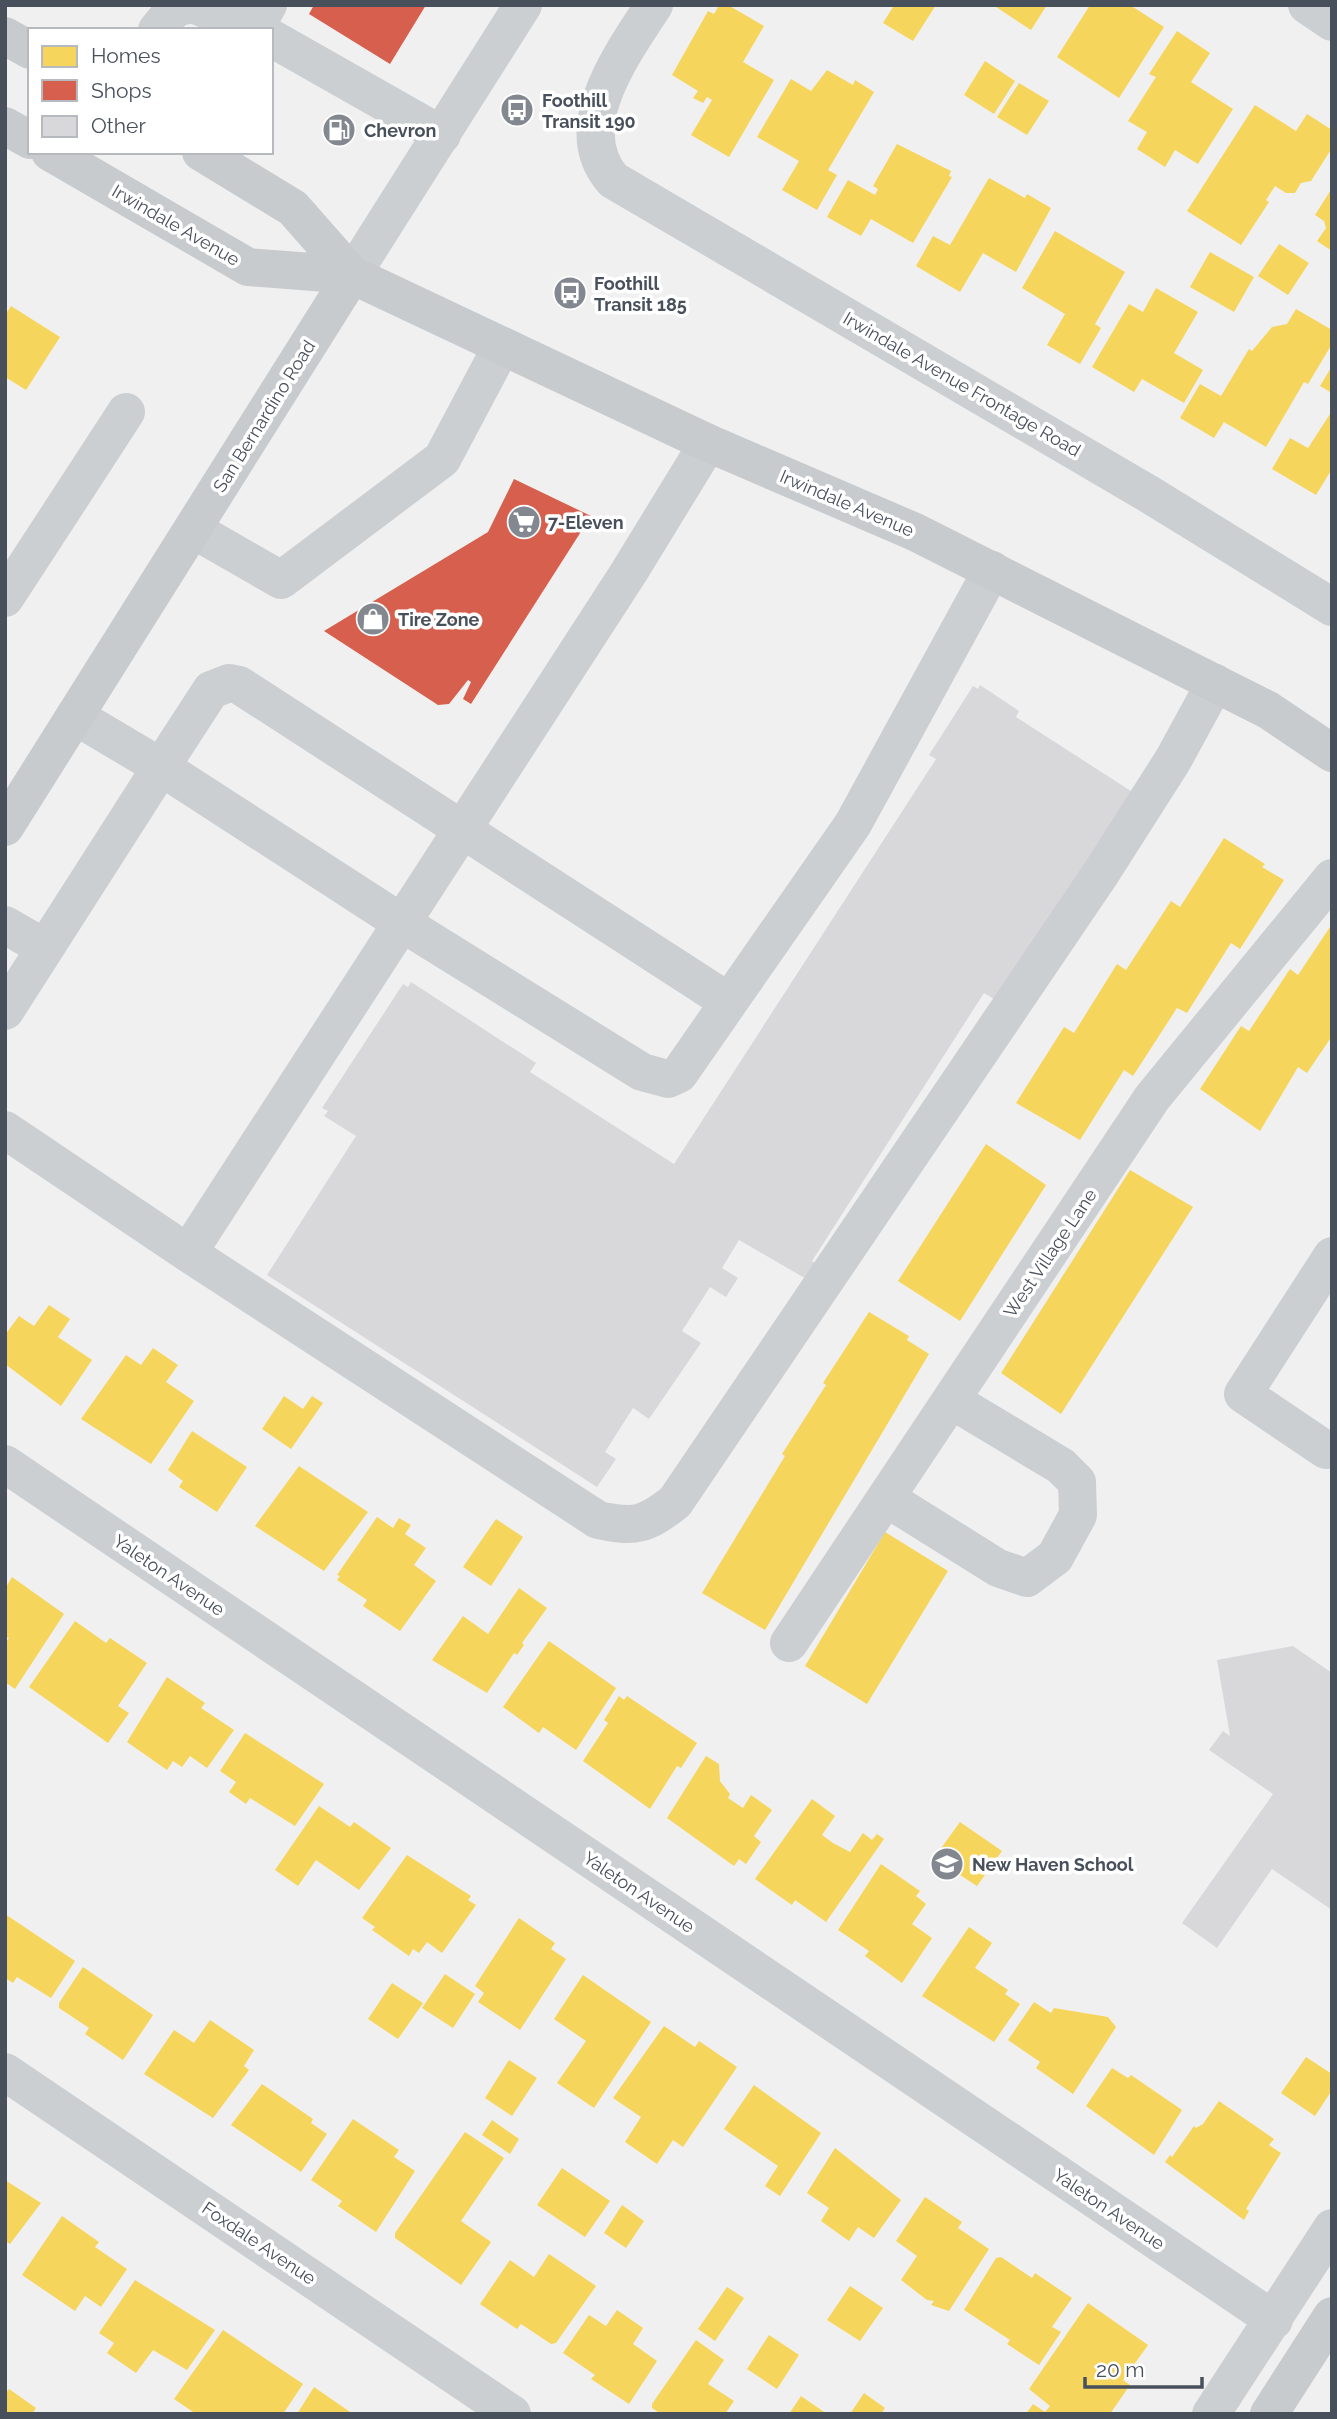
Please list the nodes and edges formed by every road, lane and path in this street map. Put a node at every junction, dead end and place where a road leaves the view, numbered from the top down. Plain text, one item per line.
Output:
1 (188, 5) edge
2 (195, 5) edge
3 (654, 5) edge
4 (1307, 5) edge
5 (508, 10) edge
6 (1332, 22) edge
7 (262, 26) edge
8 (160, 28) edge
9 (273, 33) edge
10 (5, 36) edge
11 (28, 49) edge
12 (5, 126) edge
13 (442, 135) junction
14 (28, 139) edge
15 (53, 154) edge
16 (204, 154) edge
17 (352, 275) junction
18 (502, 346) junction
19 (126, 412) dead end
20 (708, 443) junction
21 (194, 530) junction
22 (992, 570) junction
23 (5, 598) edge
24 (1332, 607) edge
25 (1215, 683) junction
26 (75, 716) junction
27 (1332, 753) edge
28 (161, 767) junction
29 (5, 827) edge
30 (461, 830) junction
31 (1332, 878) edge
32 (402, 923) junction
33 (5, 925) edge
34 (46, 948) junction
35 (729, 1002) junction
36 (5, 1011) edge
37 (5, 1130) edge
38 (188, 1252) junction
39 (1332, 1256) edge
40 (951, 1400) junction
41 (1326, 1450) dead end
42 (5, 1464) edge
43 (886, 1498) junction
44 (789, 1643) dead end
45 (5, 2072) edge
46 (1332, 2228) edge
47 (1332, 2316) edge
48 (1274, 2320) junction
49 (512, 2414) edge
50 (1211, 2414) edge
51 (1269, 2414) edge

1 - 8 street
2 - 7 street
3 - 24 street, Irwindale Avenue Frontage Road
4 - 6 street
5 - 13 street, San Bernardino Road
9 - 13 street
10 - 11 main road
12 - 14 main road
13 - 17 street, San Bernardino Road
15 - 17 main road, Irwindale Avenue
16 - 17 main road, Irwindale Avenue
17 - 18 main road, Irwindale Avenue
17 - 21 main road, San Bernardino Road
18 - 20 main road, Irwindale Avenue
18 - 21 street
19 - 23 street
20 - 22 main road, Irwindale Avenue
20 - 30 street
21 - 26 main road, San Bernardino Road
22 - 25 main road, Irwindale Avenue
22 - 35 street
25 - 27 main road, Irwindale Avenue
25 - 38 street
26 - 28 street
26 - 29 main road, San Bernardino Road
28 - 30 street
28 - 32 street
28 - 34 street
30 - 32 street
30 - 35 street
31 - 40 street, West Village Lane
32 - 35 street
32 - 38 street
33 - 34 street
34 - 36 street
37 - 38 street
39 - 41 street
40 - 43 street, West Village Lane
40 - 43 street
42 - 48 street, Yaleton Avenue
43 - 44 street, West Village Lane
45 - 49 street, Foxdale Avenue
46 - 48 street
47 - 51 main road
48 - 50 street

